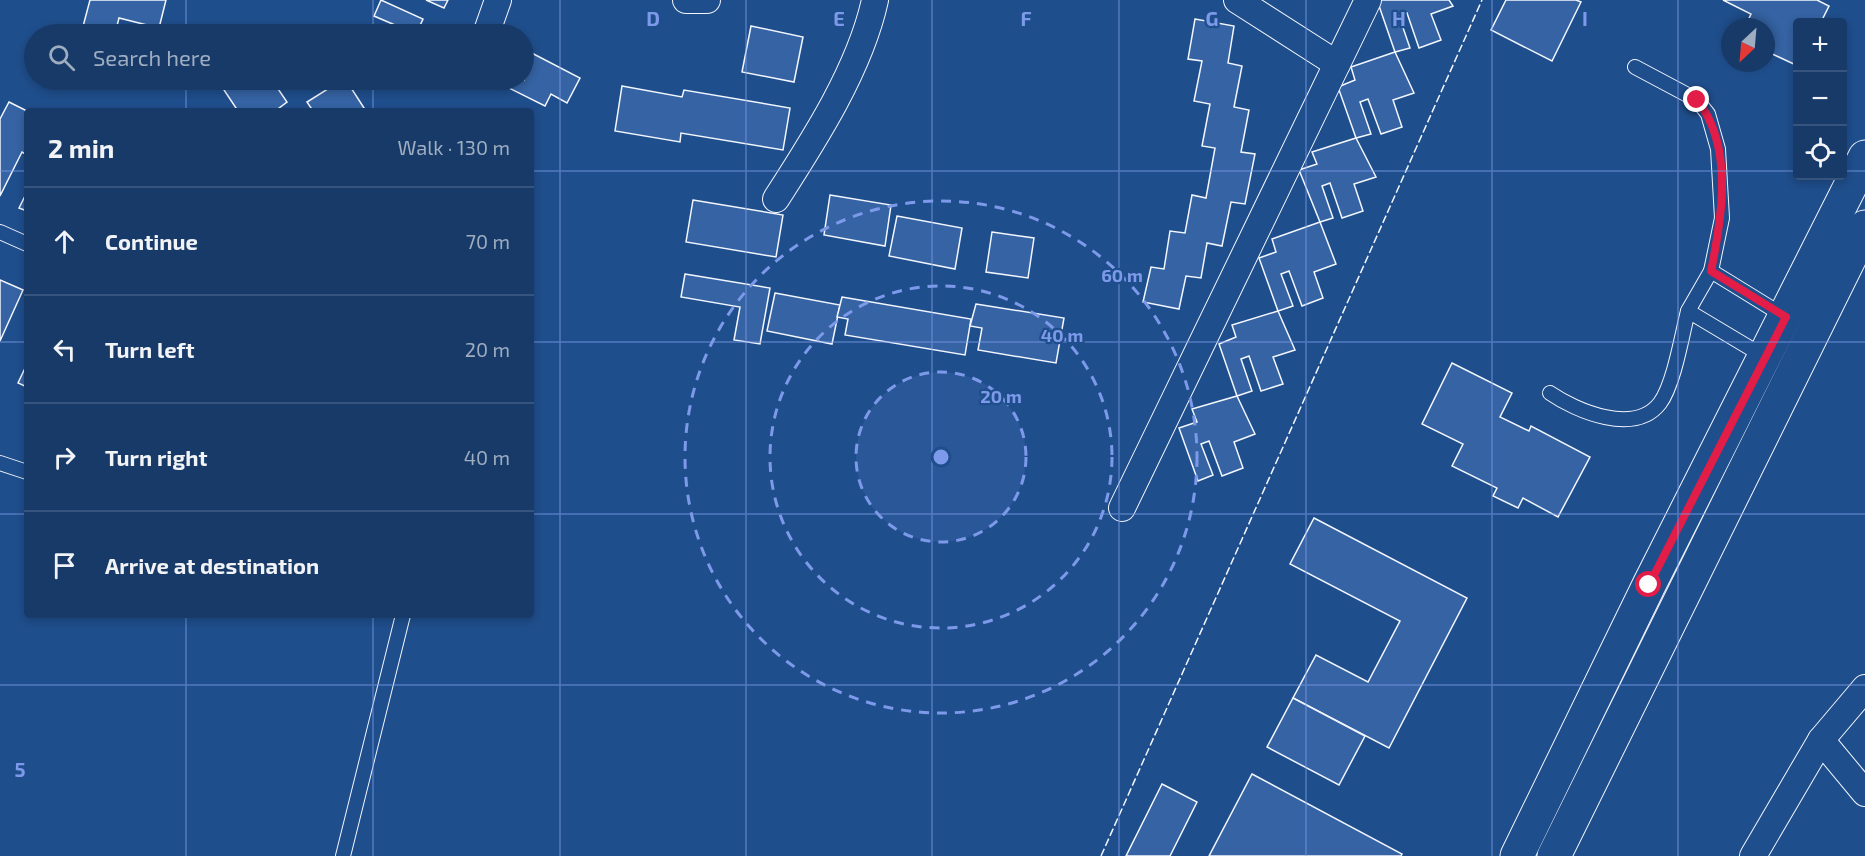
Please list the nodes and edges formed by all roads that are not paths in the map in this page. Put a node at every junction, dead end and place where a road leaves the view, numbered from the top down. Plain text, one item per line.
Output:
1 (498, 0) edge
2 (686, 0) edge
3 (707, 0) edge
4 (875, 0) edge
5 (1237, 0) edge
6 (1368, 0) edge
7 (490, 24) edge
8 (1337, 64) junction
9 (1635, 67) dead end
10 (1865, 157) edge
11 (776, 199) dead end
12 (1865, 227) edge
13 (0, 231) edge
14 (24, 243) edge
15 (1711, 271) junction
16 (1688, 311) junction
17 (1774, 339) junction
18 (1800, 360) junction
19 (1550, 393) dead end
20 (0, 463) edge
21 (24, 471) edge
22 (1122, 508) dead end
23 (402, 618) edge
24 (1865, 688) edge
25 (1821, 740) junction
26 (1865, 793) edge
27 (343, 856) edge
28 (1517, 856) edge
29 (1554, 856) edge
30 (1752, 856) edge

1 - 7 street
2 - 3 street
4 - 11 street
5 - 8 street
6 - 8 street
8 - 22 street
9 - 15 lane
10 - 17 main road
12 - 18 main road
13 - 14 lane
15 - 16 lane
15 - 17 lane
16 - 17 lane
16 - 19 lane
17 - 18 main road
17 - 28 main road
18 - 29 main road
20 - 21 lane
23 - 27 lane
24 - 25 street
25 - 26 street
25 - 30 street

